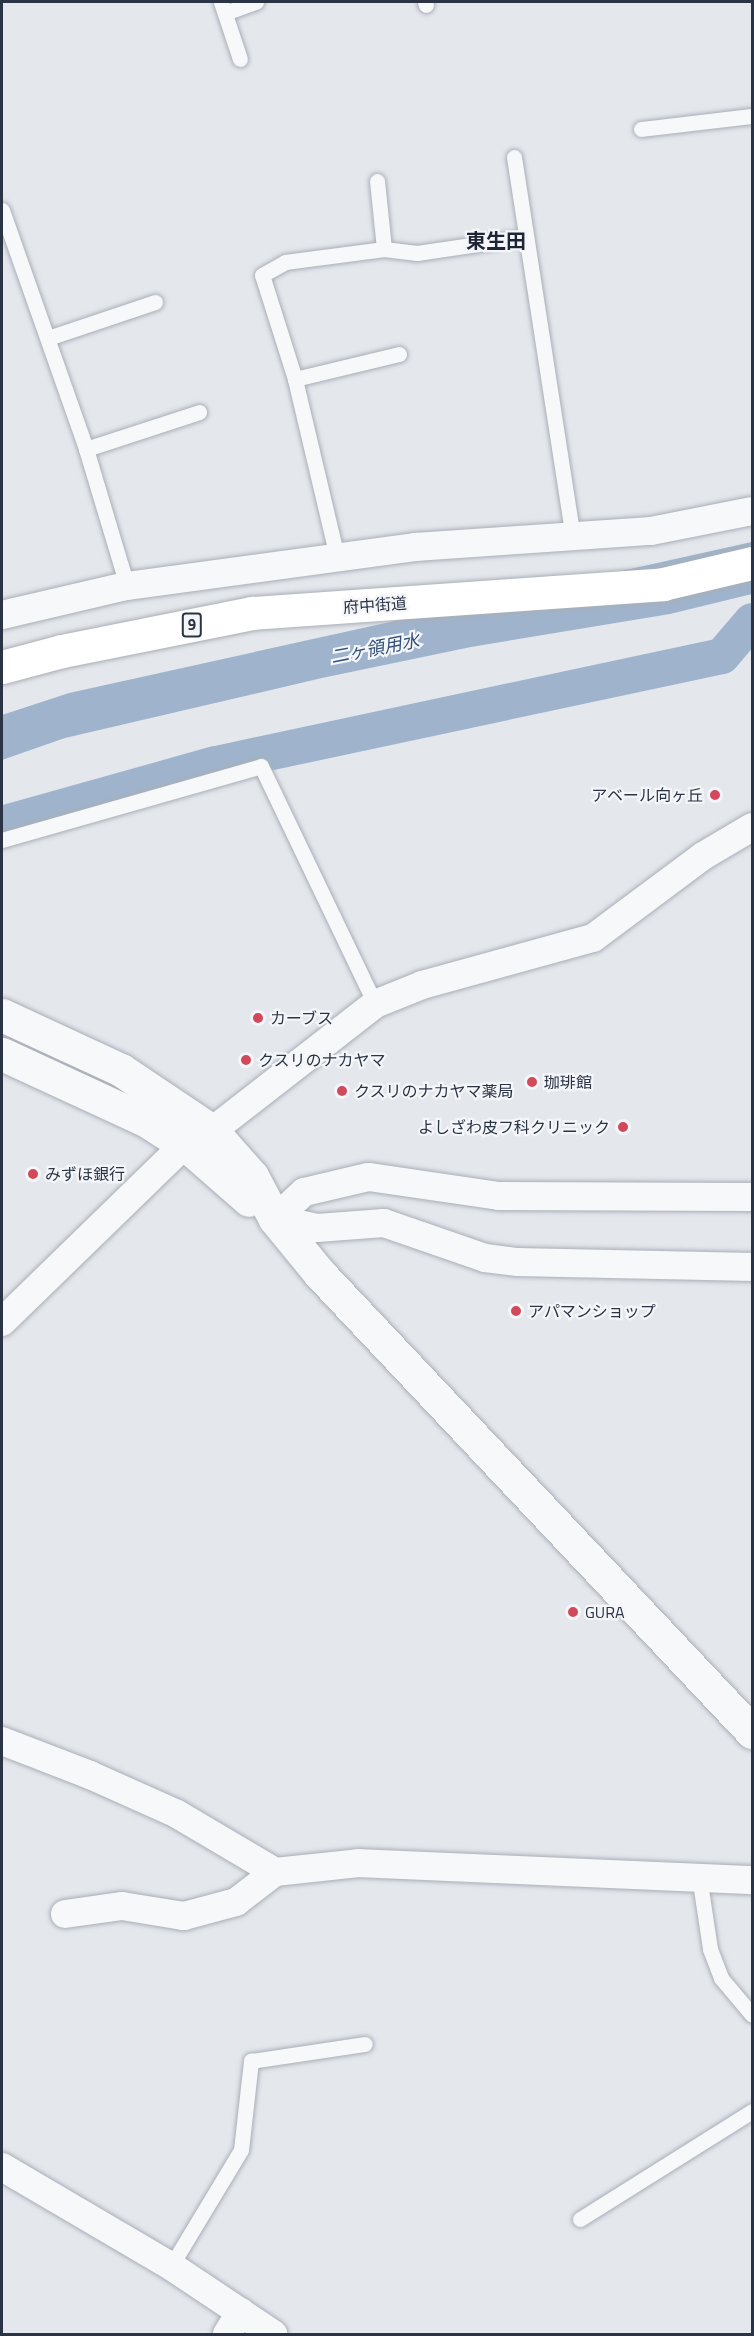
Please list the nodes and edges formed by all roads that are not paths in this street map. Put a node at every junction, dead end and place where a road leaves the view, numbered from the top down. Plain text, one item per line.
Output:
1 (256, 2) edge
2 (223, 7) edge
3 (240, 59) dead end
4 (753, 116) edge
5 (641, 129) dead end
6 (514, 157) dead end
7 (377, 181) dead end
8 (2, 210) edge
9 (526, 237) junction
10 (384, 249) junction
11 (155, 302) dead end
12 (48, 338) junction
13 (399, 354) dead end
14 (295, 379) junction
15 (200, 412) dead end
16 (86, 449) junction
17 (753, 511) edge
18 (573, 536) junction
19 (337, 557) junction
20 (753, 563) edge
21 (127, 586) junction
22 (2, 615) edge
23 (2, 667) edge
24 (753, 827) edge
25 (2, 840) edge
26 (375, 1004) junction
27 (2, 1015) edge
28 (2, 1054) edge
29 (198, 1138) junction
30 (753, 1197) edge
31 (275, 1219) junction
32 (753, 1267) edge
33 (2, 1323) edge
34 (753, 1732) edge
35 (2, 1741) edge
36 (275, 1872) junction
37 (699, 1876) junction
38 (753, 1880) edge
39 (65, 1914) dead end
40 (753, 2015) edge
41 (365, 2044) dead end
42 (753, 2111) edge
43 (2, 2168) edge
44 (580, 2219) dead end
45 (171, 2266) junction
46 (234, 2323) edge
47 (273, 2334) edge

1 - 2 lane
2 - 3 lane
4 - 5 lane
6 - 9 lane
7 - 10 lane
8 - 12 lane
9 - 10 lane
9 - 18 lane
10 - 14 lane
11 - 12 lane
12 - 16 lane
13 - 14 lane
14 - 19 lane
15 - 16 lane
16 - 21 lane
17 - 18 street
18 - 19 street
19 - 21 street
20 - 23 main road, 府中街道 / 9
21 - 22 street
24 - 26 street
25 - 26 lane
26 - 29 street
27 - 29 street
28 - 29 street
29 - 31 street
29 - 33 street
30 - 31 street
31 - 32 street
31 - 34 street
35 - 36 street
36 - 37 street
36 - 39 street
37 - 38 street
37 - 40 lane
41 - 45 lane
42 - 44 lane
43 - 45 street
45 - 46 street
46 - 47 street

